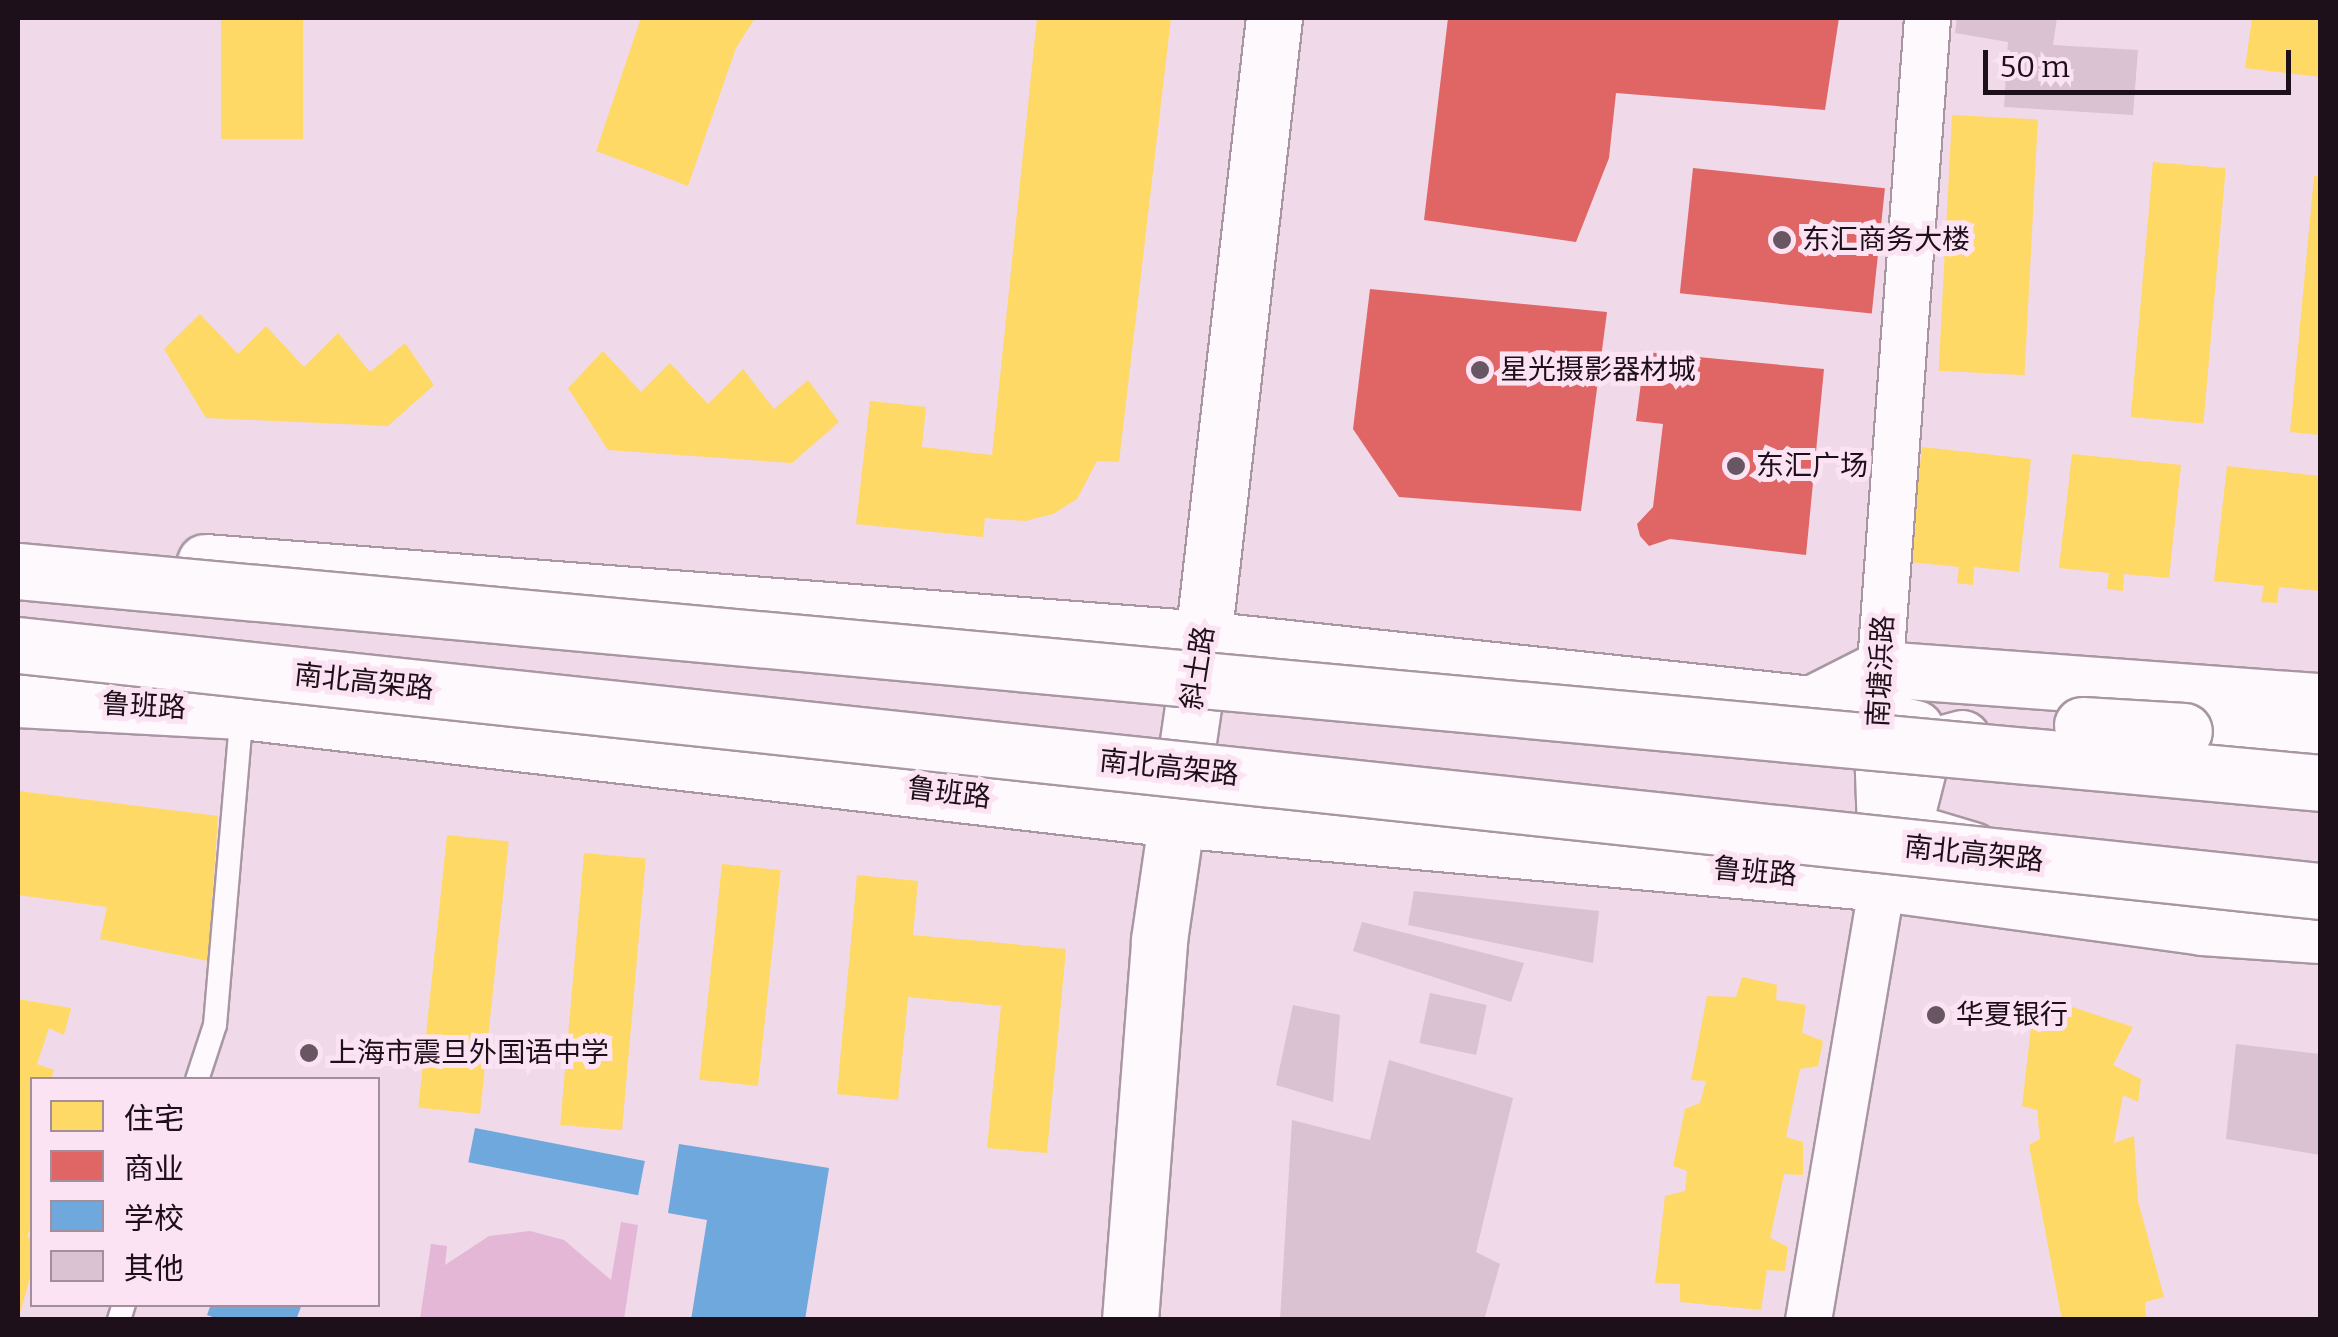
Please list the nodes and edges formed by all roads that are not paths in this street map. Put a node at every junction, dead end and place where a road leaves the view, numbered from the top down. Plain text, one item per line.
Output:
1 (1274, 18) edge
2 (1927, 18) edge
3 (18, 547) edge
4 (18, 571) edge
5 (1203, 639) junction
6 (18, 645) edge
7 (1878, 694) junction
8 (18, 699) edge
9 (2320, 701) edge
10 (242, 711) junction
11 (1736, 728) junction
12 (1962, 738) junction
13 (2320, 743) edge
14 (2320, 772) edge
15 (2320, 784) edge
16 (1174, 819) junction
17 (2068, 870) junction
18 (1882, 883) junction
19 (2320, 891) edge
20 (2320, 921) edge
21 (2202, 927) junction
22 (2320, 935) edge
23 (2320, 954) edge
24 (198, 1077) edge
25 (1130, 1320) edge
26 (1808, 1320) edge

1 - 5 main road, 斜土路
2 - 7 street, 南塘浜路
3 - 5 main road
4 - 11 main road, bridge
5 - 7 main road
5 - 16 main road, 斜土路
6 - 19 main road, 南北高架路, bridge
7 - 9 main road
7 - 12 main road
7 - 18 street, 南塘浜路
8 - 10 main road, 鲁班路
10 - 16 main road, 鲁班路
10 - 24 lane
11 - 13 main road, bridge
11 - 15 main road, bridge
12 - 14 main road
12 - 17 main road
16 - 18 main road, 鲁班路
16 - 25 main road, 斜土路
17 - 18 main road
17 - 20 main road
18 - 21 main road, 鲁班路
18 - 26 street, 南塘浜路
21 - 22 main road, 鲁班路
21 - 23 main road, 鲁班路

